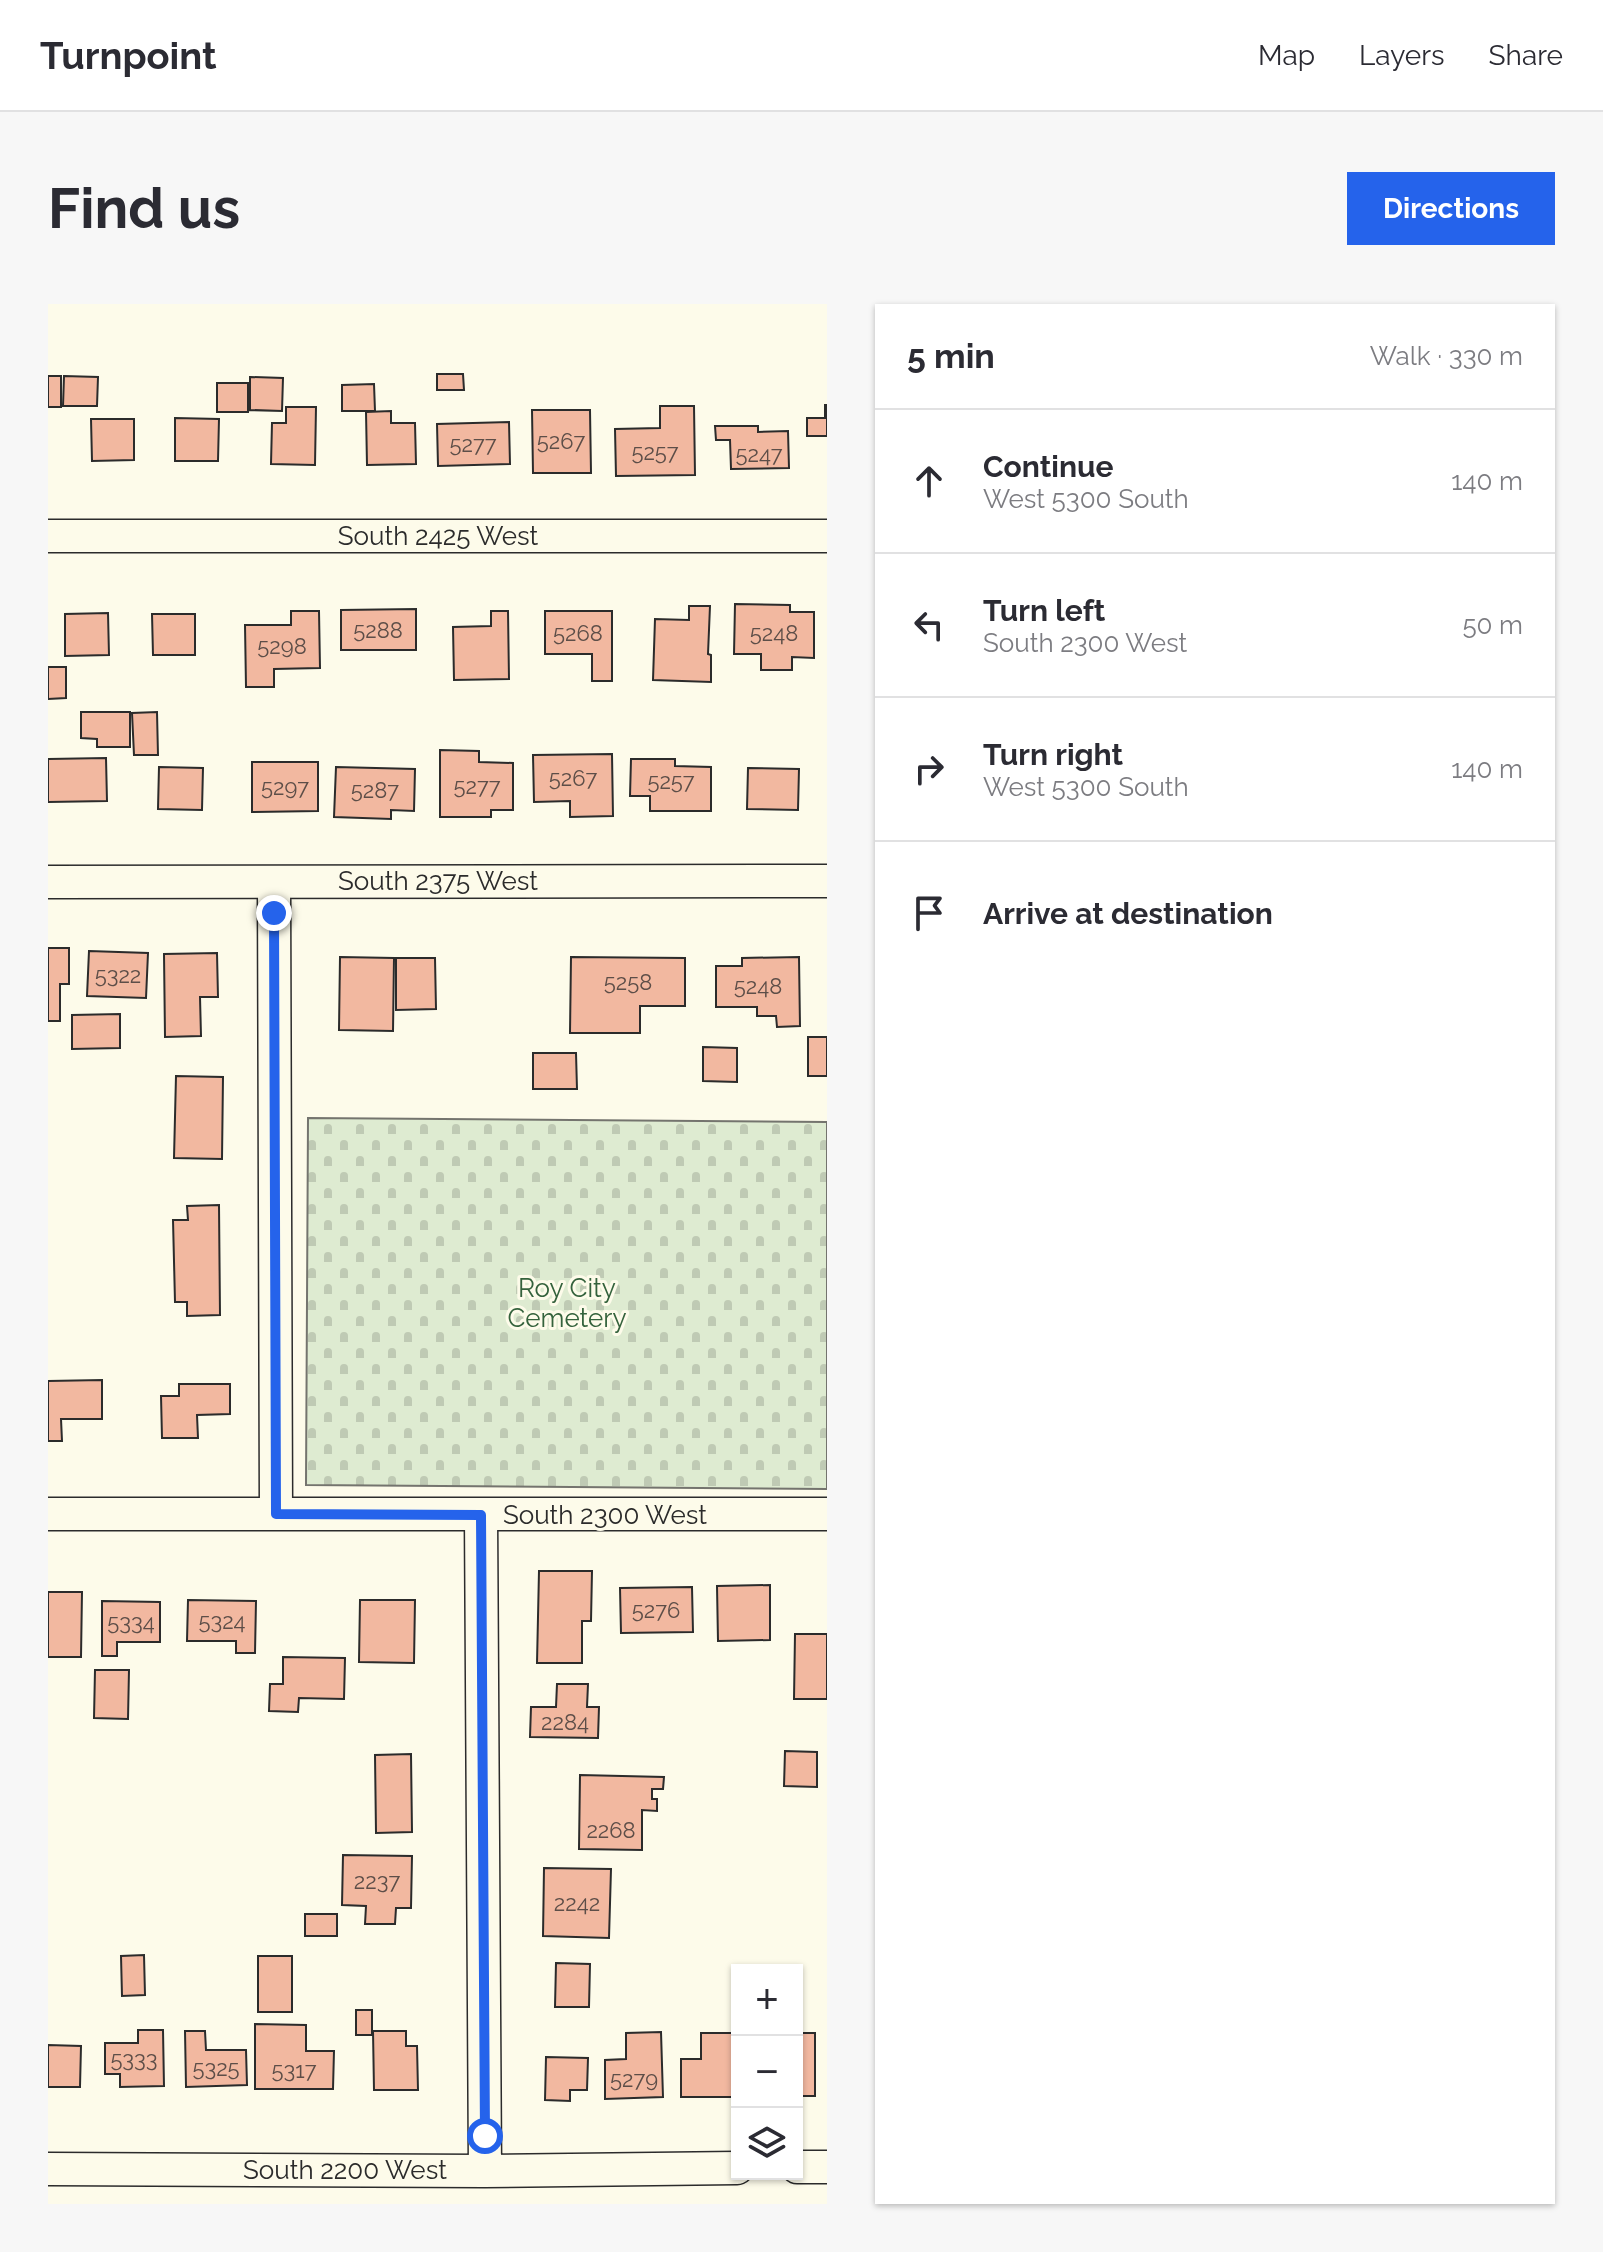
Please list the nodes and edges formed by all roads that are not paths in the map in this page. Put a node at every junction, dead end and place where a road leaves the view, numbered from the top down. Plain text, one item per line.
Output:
1 (48, 536) edge
2 (827, 536) edge
3 (827, 881) edge
4 (48, 882) edge
5 (274, 882) junction
6 (48, 1514) edge
7 (276, 1514) junction
8 (827, 1514) edge
9 (481, 1515) junction
10 (803, 2167) edge
11 (827, 2167) edge
12 (731, 2168) edge
13 (48, 2169) edge
14 (485, 2171) junction

1 - 2 street, South 2425 West
3 - 5 street, South 2375 West
4 - 5 street, South 2375 West
5 - 7 street
6 - 7 street, South 2300 West
7 - 9 street, South 2300 West
8 - 9 street, South 2300 West
9 - 14 street
10 - 11 street
12 - 14 street, South 2200 West
13 - 14 street, South 2200 West

